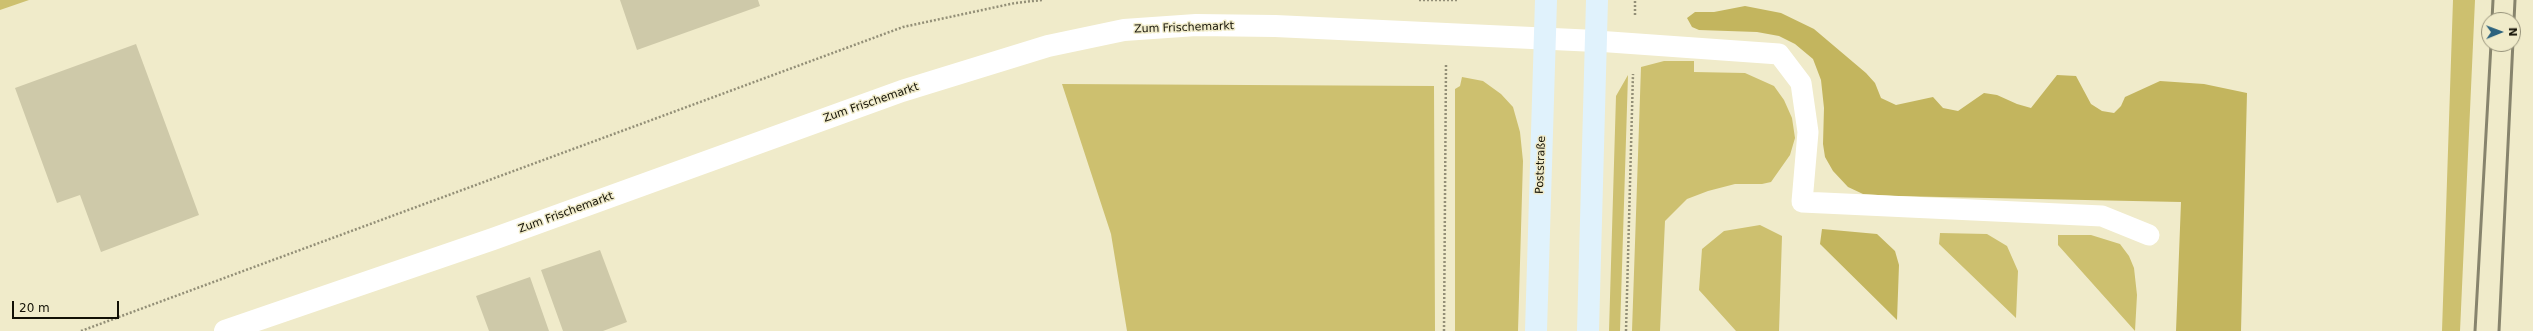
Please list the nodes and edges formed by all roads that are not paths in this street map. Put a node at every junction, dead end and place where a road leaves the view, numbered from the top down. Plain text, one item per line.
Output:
1 (1546, 0) edge
2 (1597, 0) edge
3 (1545, 40) junction
4 (1596, 42) junction
5 (2149, 234) dead end
6 (225, 331) edge
7 (1536, 331) edge
8 (1588, 331) edge

1 - 3 street, Poststraße
2 - 4 street
3 - 4 street, Zum Frischemarkt
3 - 6 street, Zum Frischemarkt
3 - 7 street, Poststraße
4 - 5 lane
4 - 8 street

